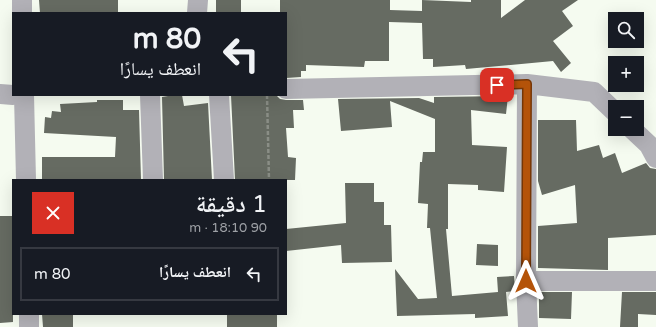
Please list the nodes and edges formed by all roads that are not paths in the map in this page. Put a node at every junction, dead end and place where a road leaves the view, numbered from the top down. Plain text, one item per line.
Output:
1 (22, 0) edge
2 (198, 0) edge
3 (22, 12) edge
4 (197, 12) edge
5 (527, 84) junction
6 (287, 89) edge
7 (0, 94) edge
8 (12, 95) edge
9 (24, 96) edge
10 (150, 96) edge
11 (219, 96) edge
12 (608, 105) edge
13 (639, 136) edge
14 (654, 150) edge
15 (26, 179) edge
16 (153, 179) edge
17 (224, 179) edge
18 (526, 281) junction
19 (656, 281) edge
20 (29, 315) edge
21 (29, 327) edge
22 (528, 327) edge

1 - 3 street
2 - 4 street
5 - 6 street
5 - 12 street
5 - 18 street
7 - 8 street
9 - 15 street
10 - 16 street
11 - 17 street
13 - 14 street
18 - 19 street
18 - 22 street
20 - 21 street

